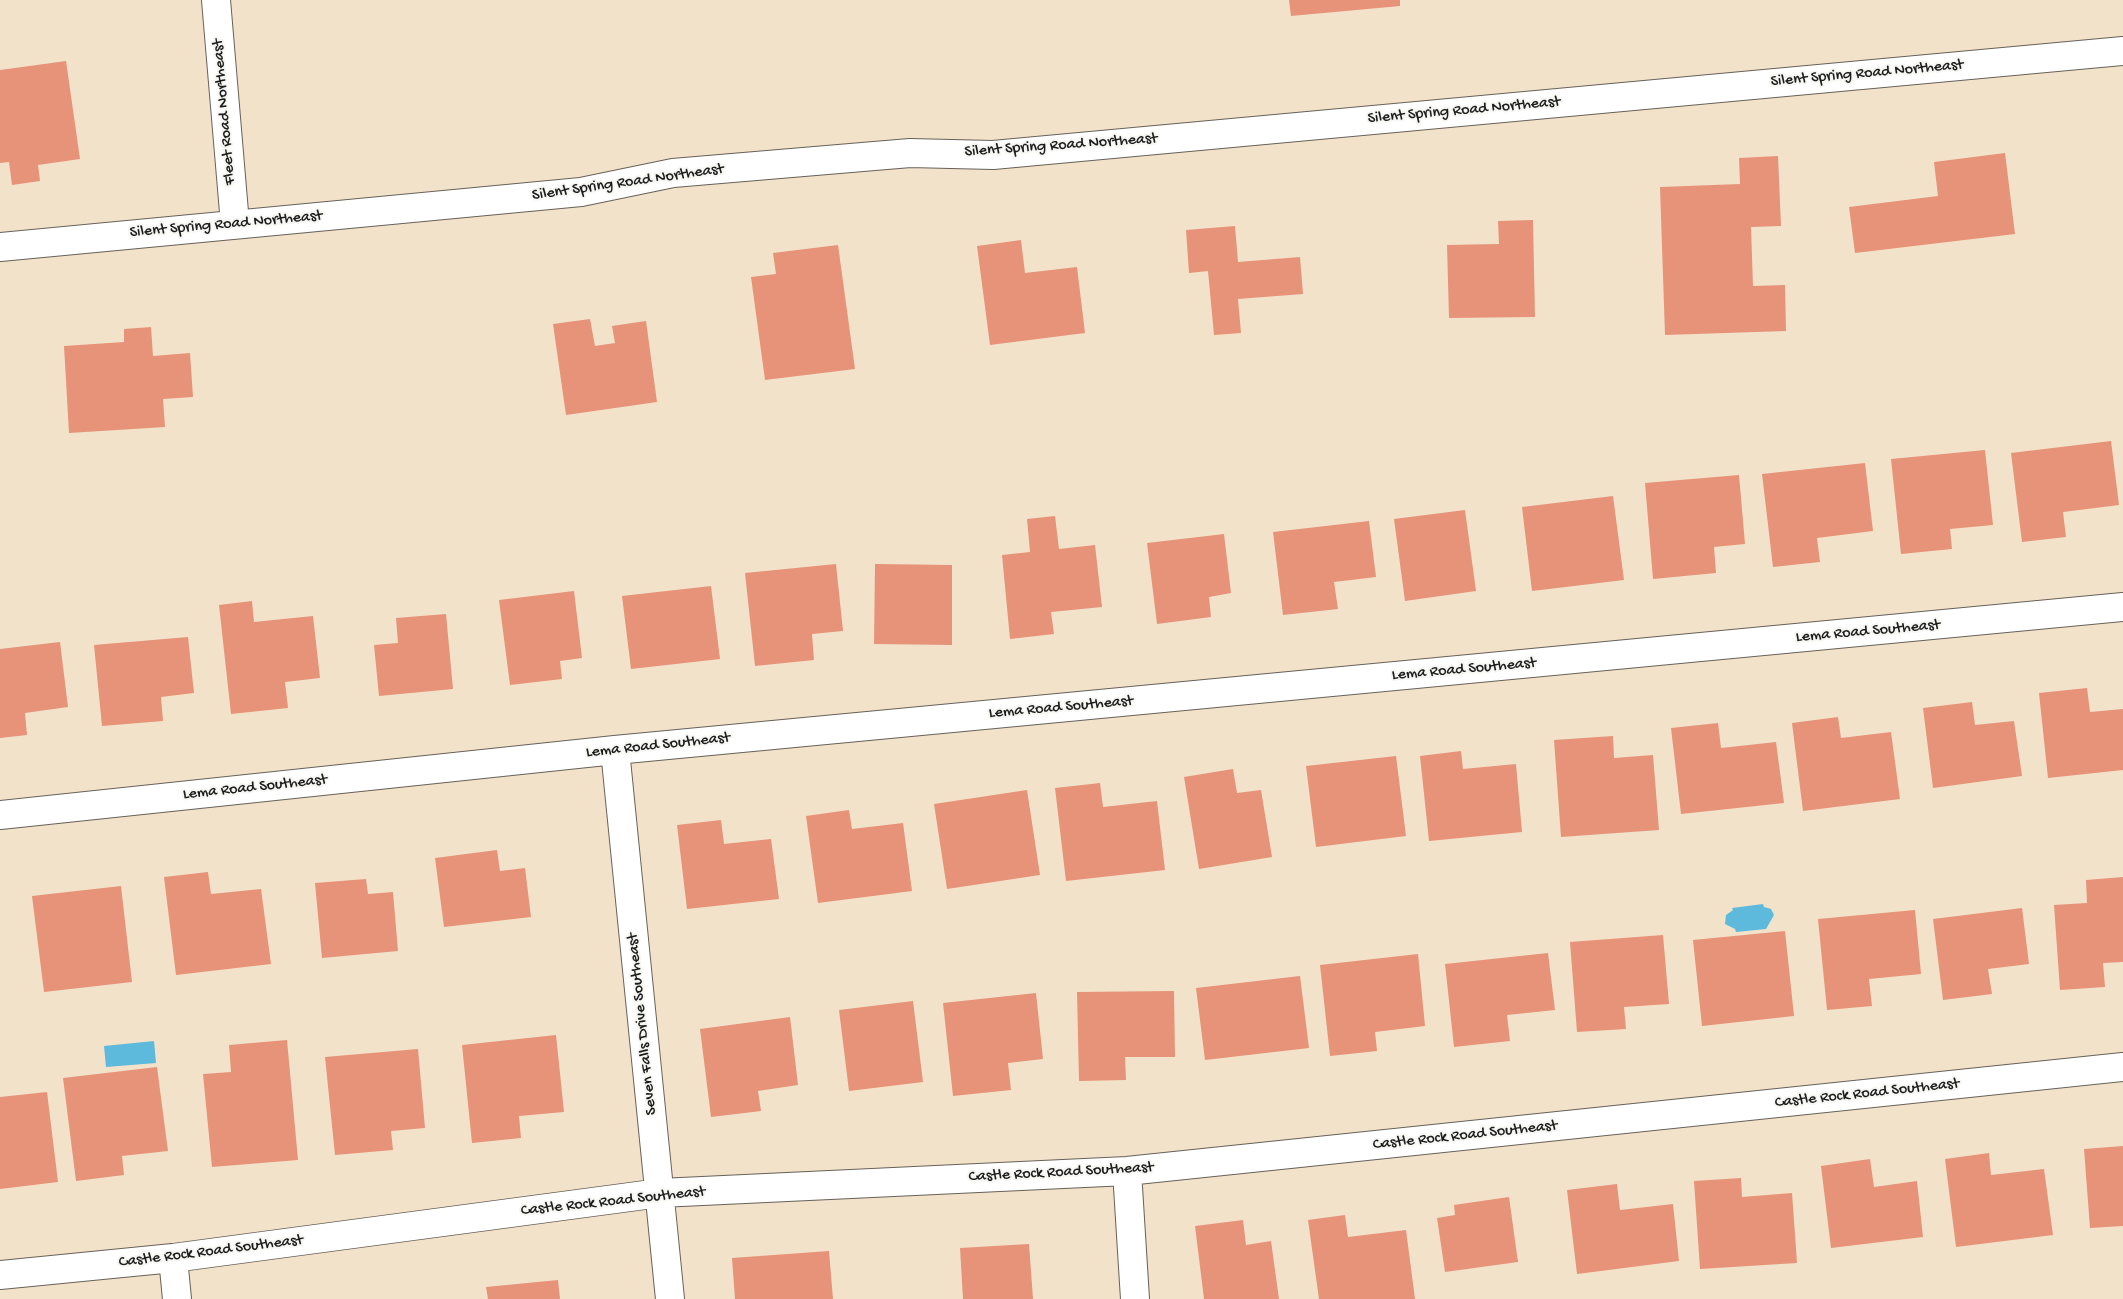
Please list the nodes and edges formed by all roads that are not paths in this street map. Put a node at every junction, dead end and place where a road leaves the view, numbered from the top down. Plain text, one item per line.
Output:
1 (216, 0) edge
2 (2123, 51) edge
3 (234, 224) junction
4 (0, 247) edge
5 (2123, 607) edge
6 (615, 750) junction
7 (0, 815) edge
8 (2123, 1067) edge
9 (1127, 1171) junction
10 (660, 1193) junction
11 (173, 1258) junction
12 (0, 1275) edge
13 (177, 1299) edge
14 (670, 1299) edge
15 (1135, 1299) edge

1 - 3 street, Fleet Road Northeast
2 - 3 street, Silent Spring Road Northeast
3 - 4 street, Silent Spring Road Northeast
5 - 6 street, Lema Road Southeast
6 - 7 street, Lema Road Southeast
6 - 10 street, Seven Falls Drive Southeast
8 - 9 street, Castle Rock Road Southeast
9 - 10 street, Castle Rock Road Southeast
9 - 15 street
10 - 11 street, Castle Rock Road Southeast
10 - 14 street, Seven Falls Drive Southeast
11 - 12 street, Castle Rock Road Southeast
11 - 13 street

